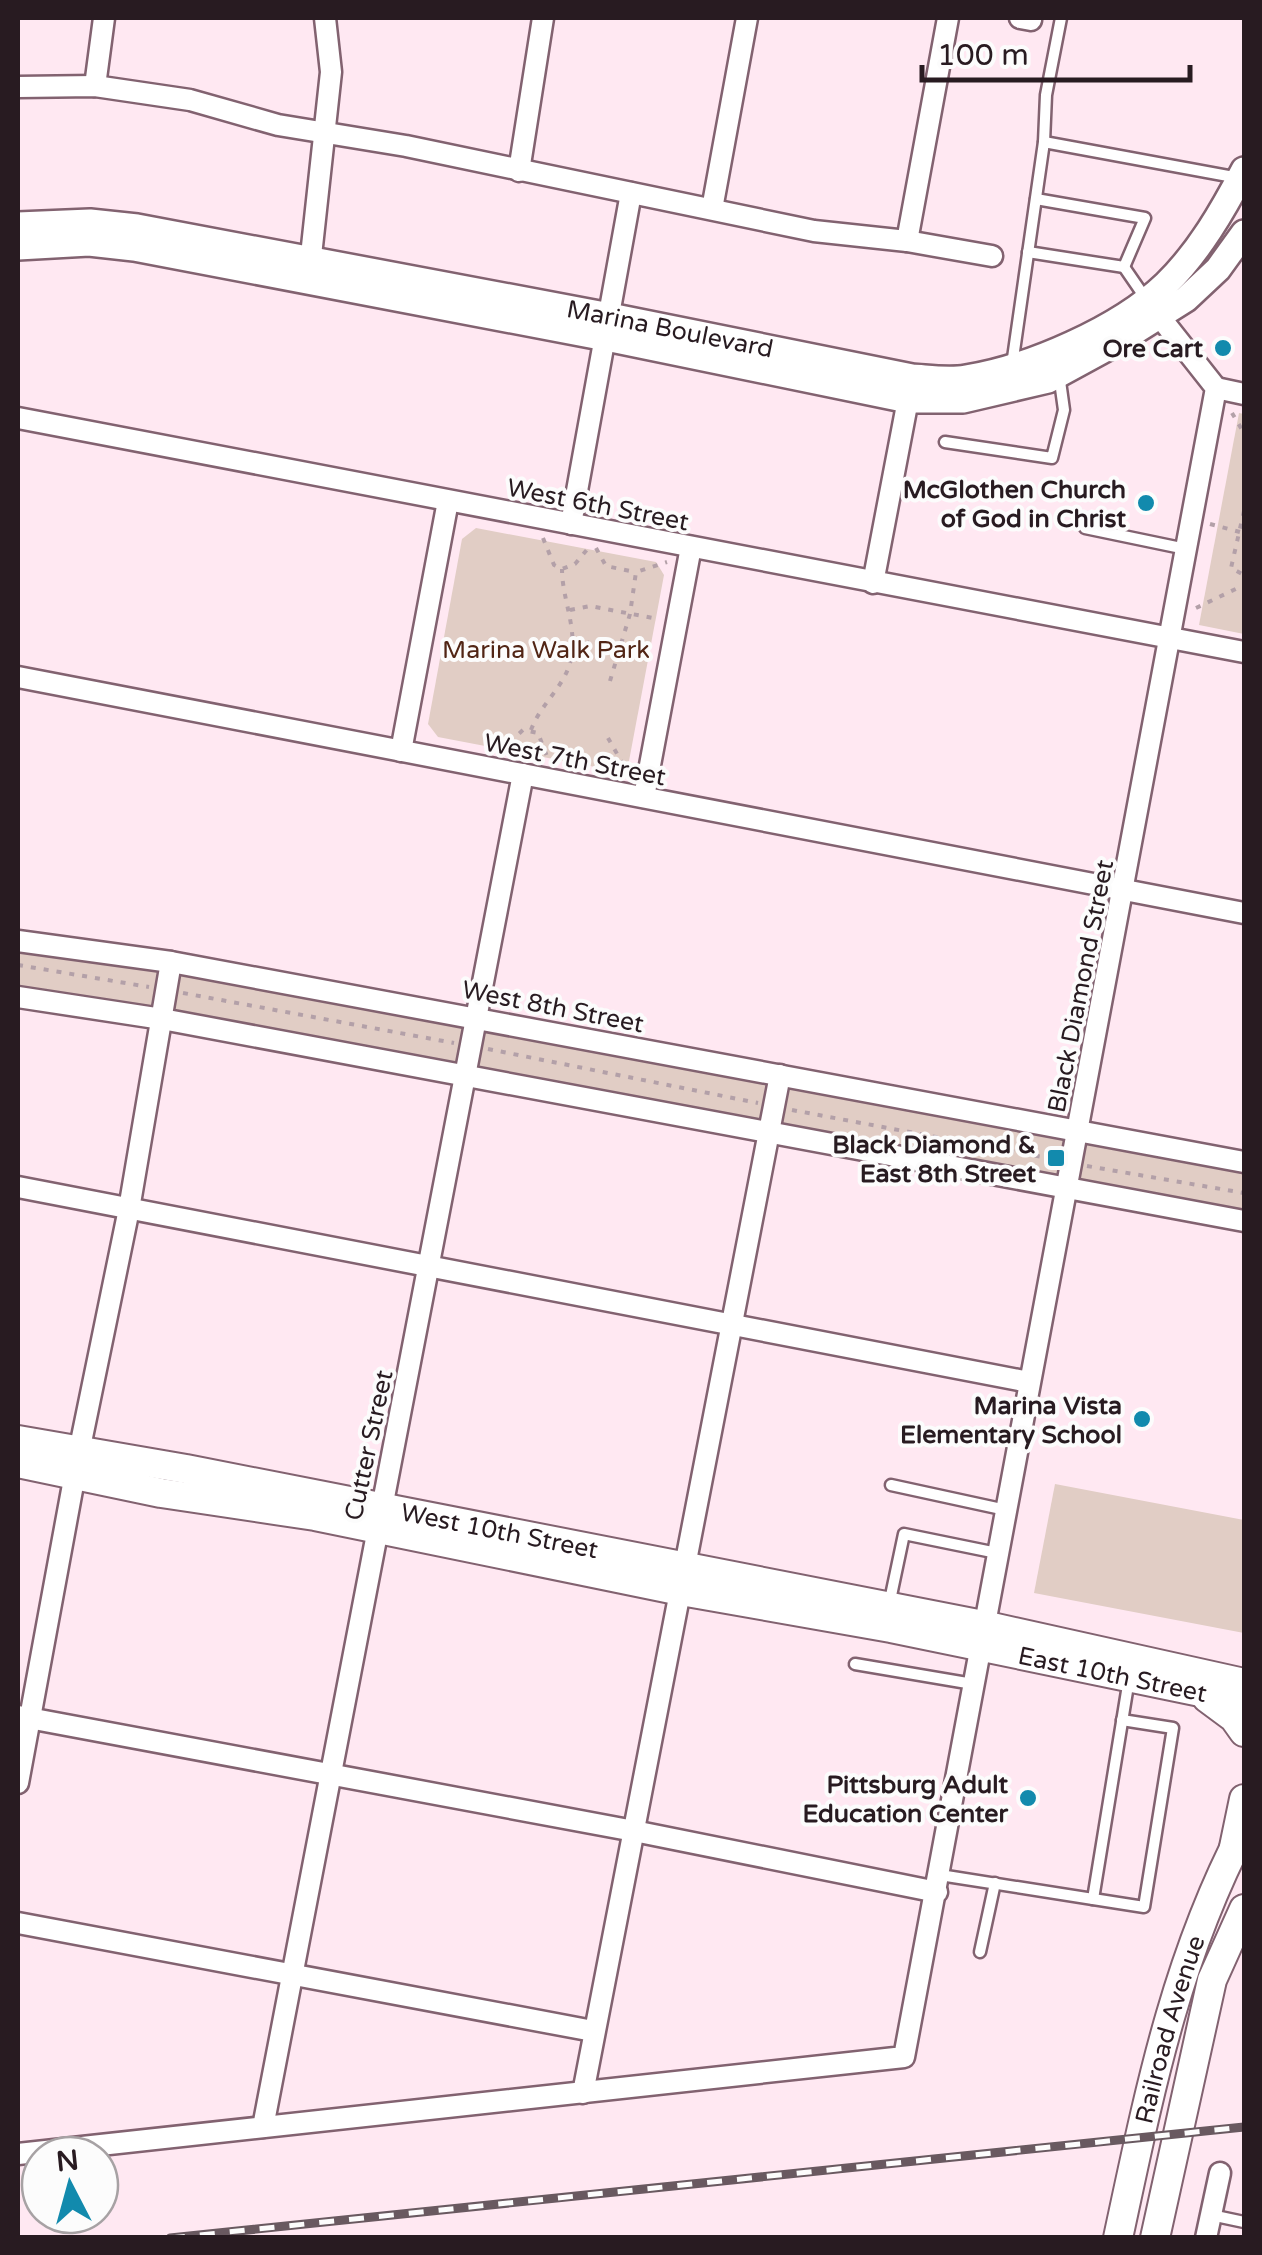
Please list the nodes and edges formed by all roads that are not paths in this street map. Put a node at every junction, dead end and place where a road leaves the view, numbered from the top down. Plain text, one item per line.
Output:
1 (104, 18) edge
2 (326, 18) edge
3 (543, 18) edge
4 (746, 18) edge
5 (948, 18) edge
6 (1061, 18) edge
7 (95, 86) junction
8 (18, 87) edge
9 (324, 132) junction
10 (1044, 142) junction
11 (518, 171) junction
12 (1242, 174) edge
13 (630, 193) junction
14 (1036, 199) junction
15 (712, 209) junction
16 (18, 225) edge
17 (1244, 233) edge
18 (906, 241) junction
19 (18, 247) edge
20 (1028, 252) junction
21 (992, 256) dead end
22 (1124, 267) junction
23 (310, 269) junction
24 (1153, 309) junction
25 (608, 327) junction
26 (1012, 368) junction
27 (1059, 374) junction
28 (910, 388) junction
29 (1216, 388) junction
30 (1244, 394) edge
31 (18, 418) edge
32 (945, 442) dead end
33 (448, 502) junction
34 (571, 524) junction
35 (1085, 528) dead end
36 (691, 547) junction
37 (1187, 550) junction
38 (873, 583) junction
39 (1171, 628) junction
40 (1244, 652) edge
41 (18, 677) edge
42 (401, 751) junction
43 (523, 774) junction
44 (644, 798) junction
45 (1124, 890) junction
46 (1244, 913) edge
47 (18, 941) edge
48 (171, 962) junction
49 (18, 997) edge
50 (162, 1018) junction
51 (478, 1018) junction
52 (467, 1075) junction
53 (780, 1075) junction
54 (769, 1130) junction
55 (1078, 1130) junction
56 (1244, 1162) edge
57 (18, 1187) edge
58 (1066, 1188) junction
59 (128, 1208) junction
60 (1244, 1222) edge
61 (430, 1268) junction
62 (732, 1326) junction
63 (1030, 1382) junction
64 (18, 1440) edge
65 (18, 1462) edge
66 (77, 1462) junction
67 (891, 1485) dead end
68 (1006, 1510) junction
69 (378, 1518) junction
70 (998, 1553) junction
71 (683, 1579) junction
72 (889, 1607) junction
73 (981, 1635) junction
74 (855, 1664) dead end
75 (1129, 1678) junction
76 (1244, 1682) edge
77 (973, 1684) junction
78 (1202, 1694) junction
79 (1244, 1700) edge
80 (23, 1717) edge
81 (1122, 1720) junction
82 (1244, 1732) edge
83 (332, 1775) junction
84 (18, 1783) edge
85 (1244, 1799) edge
86 (634, 1831) junction
87 (1239, 1839) edge
88 (938, 1883) junction
89 (995, 1884) junction
90 (1094, 1899) junction
91 (1244, 1909) edge
92 (18, 1923) edge
93 (980, 1952) dead end
94 (292, 1976) junction
95 (593, 2031) junction
96 (583, 2093) junction
97 (263, 2127) junction
98 (18, 2154) edge
99 (1220, 2173) dead end
100 (1211, 2215) junction
101 (1244, 2222) edge
102 (1118, 2238) edge
103 (1155, 2238) edge
104 (1206, 2238) edge

1 - 7 street
2 - 9 street
3 - 11 street
4 - 15 street
5 - 18 street
6 - 10 lane
7 - 8 street
7 - 9 street
9 - 11 street
9 - 23 street
10 - 12 lane
10 - 14 lane
11 - 13 street
12 - 24 street, Marina Boulevard
13 - 15 street
13 - 25 street
14 - 20 lane
14 - 22 lane
15 - 18 street
16 - 23 street, Marina Boulevard
17 - 24 street, Marina Boulevard
18 - 21 street
19 - 23 street, Marina Boulevard
20 - 22 lane
20 - 26 lane
22 - 24 lane
23 - 25 street, Marina Boulevard
24 - 26 street, Marina Boulevard
24 - 27 street, Marina Boulevard
24 - 29 street
25 - 28 street, Marina Boulevard
25 - 34 street
26 - 28 street, Marina Boulevard
27 - 28 street, Marina Boulevard
27 - 32 lane
28 - 38 street
29 - 30 street
29 - 37 street, Black Diamond Street
31 - 33 street, West 6th Street
33 - 34 street, West 6th Street
33 - 42 street
34 - 36 street, West 6th Street
35 - 37 lane
36 - 38 street, West 6th Street
36 - 44 street
37 - 39 street, Black Diamond Street
38 - 39 street, West 6th Street
39 - 40 street, West 6th Street
39 - 45 street, Black Diamond Street
41 - 42 street, West 7th Street
42 - 43 street, West 7th Street
43 - 44 street, West 7th Street
43 - 51 street, Cutter Street
44 - 45 street, West 7th Street
45 - 46 street, West 7th Street
45 - 55 street, Black Diamond Street
47 - 48 street, West 8th Street
48 - 50 street
48 - 51 street, West 8th Street
49 - 50 street
50 - 52 street
50 - 59 street
51 - 52 street, Cutter Street
51 - 53 street, West 8th Street
52 - 54 street
52 - 61 street, Cutter Street
53 - 54 street
53 - 55 street, West 8th Street
54 - 58 street
54 - 62 street
55 - 56 street, West 8th Street
55 - 58 street, Black Diamond Street
57 - 59 street
58 - 60 street
58 - 63 street, Black Diamond Street
59 - 61 street
59 - 66 street
61 - 62 street
61 - 69 street, Cutter Street
62 - 63 street
62 - 71 street
63 - 68 street, Black Diamond Street
64 - 66 main road, West 10th Street
65 - 66 main road, West 10th Street
66 - 69 main road, West 10th Street
66 - 80 street
67 - 68 lane
68 - 70 street, Black Diamond Street
69 - 71 main road, West 10th Street
69 - 83 street, Cutter Street
70 - 72 lane
70 - 73 street, Black Diamond Street
71 - 72 main road, West 10th Street
71 - 73 main road, West 10th Street
71 - 86 street
72 - 73 main road, West 10th Street
73 - 75 main road, East 10th Street
73 - 76 main road, East 10th Street
73 - 77 street, Black Diamond Street
74 - 77 lane
75 - 78 main road, East 10th Street
75 - 81 lane
77 - 88 street, Black Diamond Street
78 - 79 main road, East 10th Street
78 - 82 main road
80 - 83 street
80 - 84 street
81 - 90 lane
81 - 90 lane
83 - 86 street
83 - 94 street, Cutter Street
85 - 87 main road, Railroad Avenue
86 - 88 street
86 - 95 street
87 - 102 main road, Railroad Avenue
88 - 89 lane
88 - 96 street, Black Diamond Street
89 - 90 lane
89 - 93 lane
91 - 103 main road, Railroad Avenue
92 - 94 street
94 - 95 street
94 - 97 street, Cutter Street
95 - 96 street
96 - 97 street
97 - 98 street
99 - 100 street
100 - 101 lane
100 - 104 street

